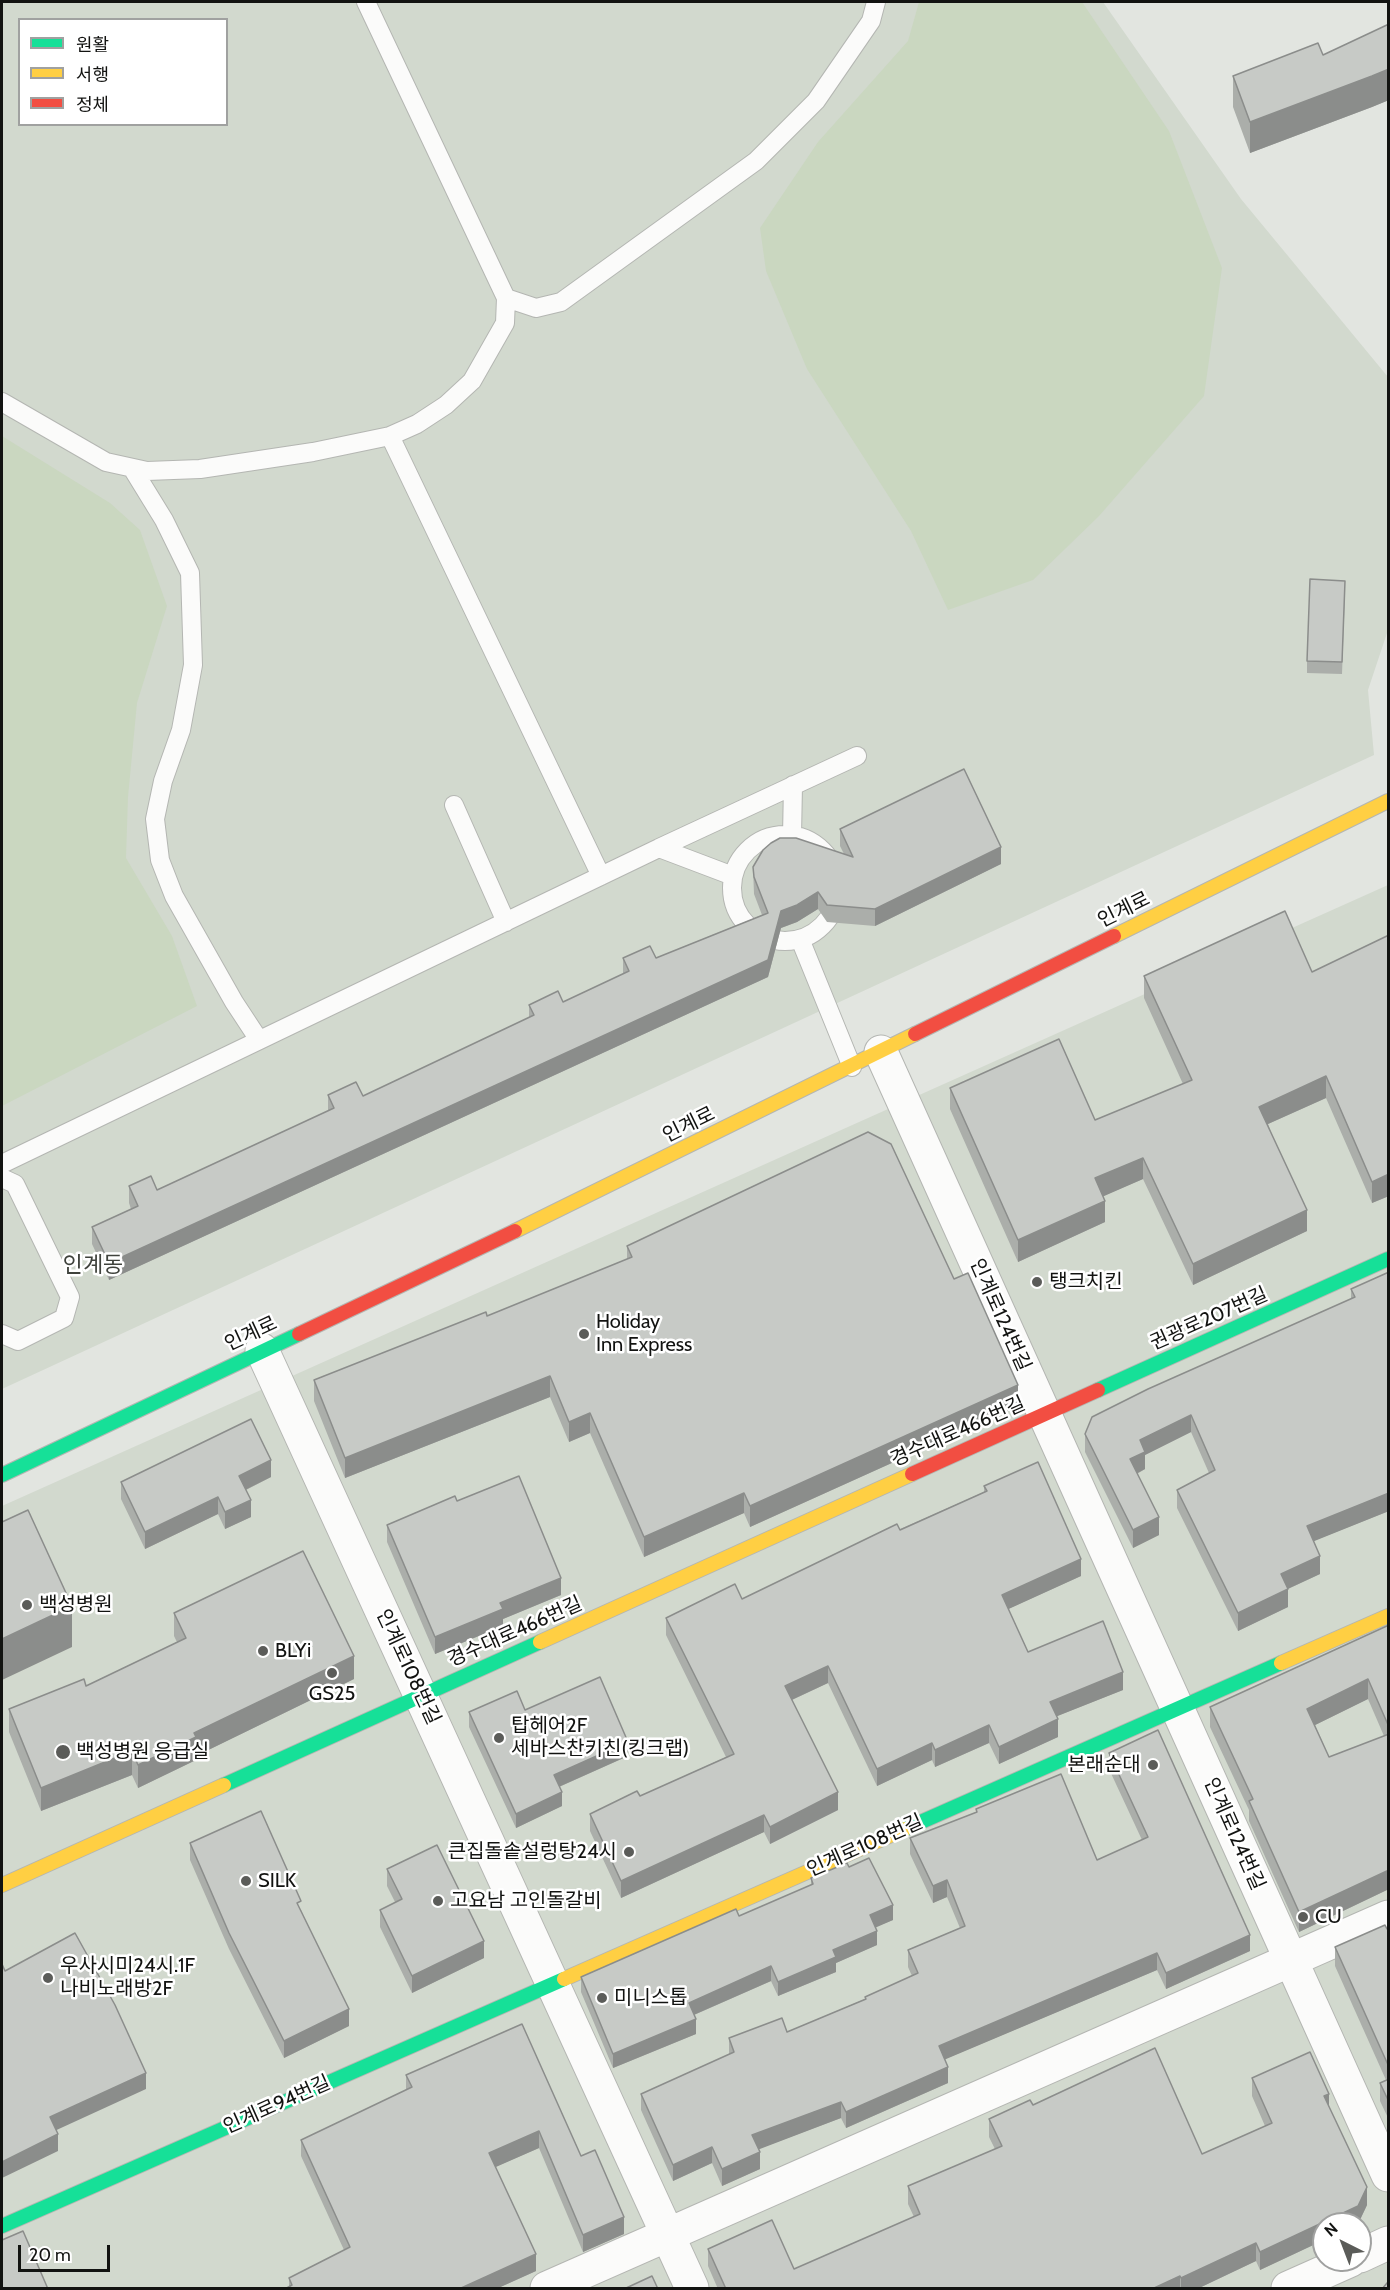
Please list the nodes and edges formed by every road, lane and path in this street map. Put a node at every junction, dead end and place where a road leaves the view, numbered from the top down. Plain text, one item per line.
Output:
1 (366, 2) edge
2 (876, 2) edge
3 (506, 298) junction
4 (2, 402) edge
5 (390, 436) junction
6 (132, 468) junction
7 (857, 756) dead end
8 (794, 785) junction
9 (1389, 801) edge
10 (454, 805) dead end
11 (792, 836) junction
12 (659, 848) junction
13 (601, 876) junction
14 (733, 876) junction
15 (506, 921) junction
16 (800, 939) junction
17 (259, 1040) junction
18 (881, 1052) junction
19 (852, 1067) junction
20 (2, 1164) edge
21 (2, 1178) edge
22 (1389, 1259) edge
23 (2, 1334) edge
24 (262, 1350) junction
25 (1045, 1414) junction
26 (2, 1474) edge
27 (1389, 1616) edge
28 (421, 1696) junction
29 (1178, 1708) junction
30 (2, 1885) edge
31 (1389, 1917) edge
32 (1291, 1960) junction
33 (552, 1984) junction
34 (1389, 2175) edge
35 (2, 2226) edge
36 (668, 2235) junction
37 (1389, 2243) edge
38 (1372, 2251) edge
39 (1325, 2272) edge
40 (547, 2289) edge
41 (692, 2289) edge
42 (1288, 2289) edge

1 - 3 lane
2 - 3 lane
3 - 5 lane
4 - 6 lane
5 - 6 lane
5 - 13 lane
6 - 17 lane
7 - 8 lane
8 - 11 lane
8 - 12 lane
9 - 18 street, 인계로
10 - 15 lane
11 - 14 lane
11 - 16 lane
12 - 13 lane
12 - 14 lane
13 - 15 lane
14 - 16 lane
15 - 17 lane
16 - 19 lane
17 - 20 lane
18 - 19 street, 인계로
18 - 25 street, 인계로124번길
19 - 24 street, 인계로
21 - 23 lane
22 - 25 street, 권광로207번길
24 - 26 street, 인계로
24 - 28 street, 인계로108번길
25 - 28 street, 경수대로466번길
25 - 29 street, 인계로124번길
27 - 29 street
28 - 30 street, 경수대로466번길
28 - 33 street, 인계로108번길
29 - 32 street, 인계로124번길
29 - 33 street, 인계로108번길
31 - 32 street
32 - 34 street, 인계로124번길
32 - 36 street
33 - 35 street, 인계로94번길
33 - 36 street, 인계로108번길
36 - 40 street
36 - 41 street, 인계로108번길
37 - 38 street
39 - 42 street

